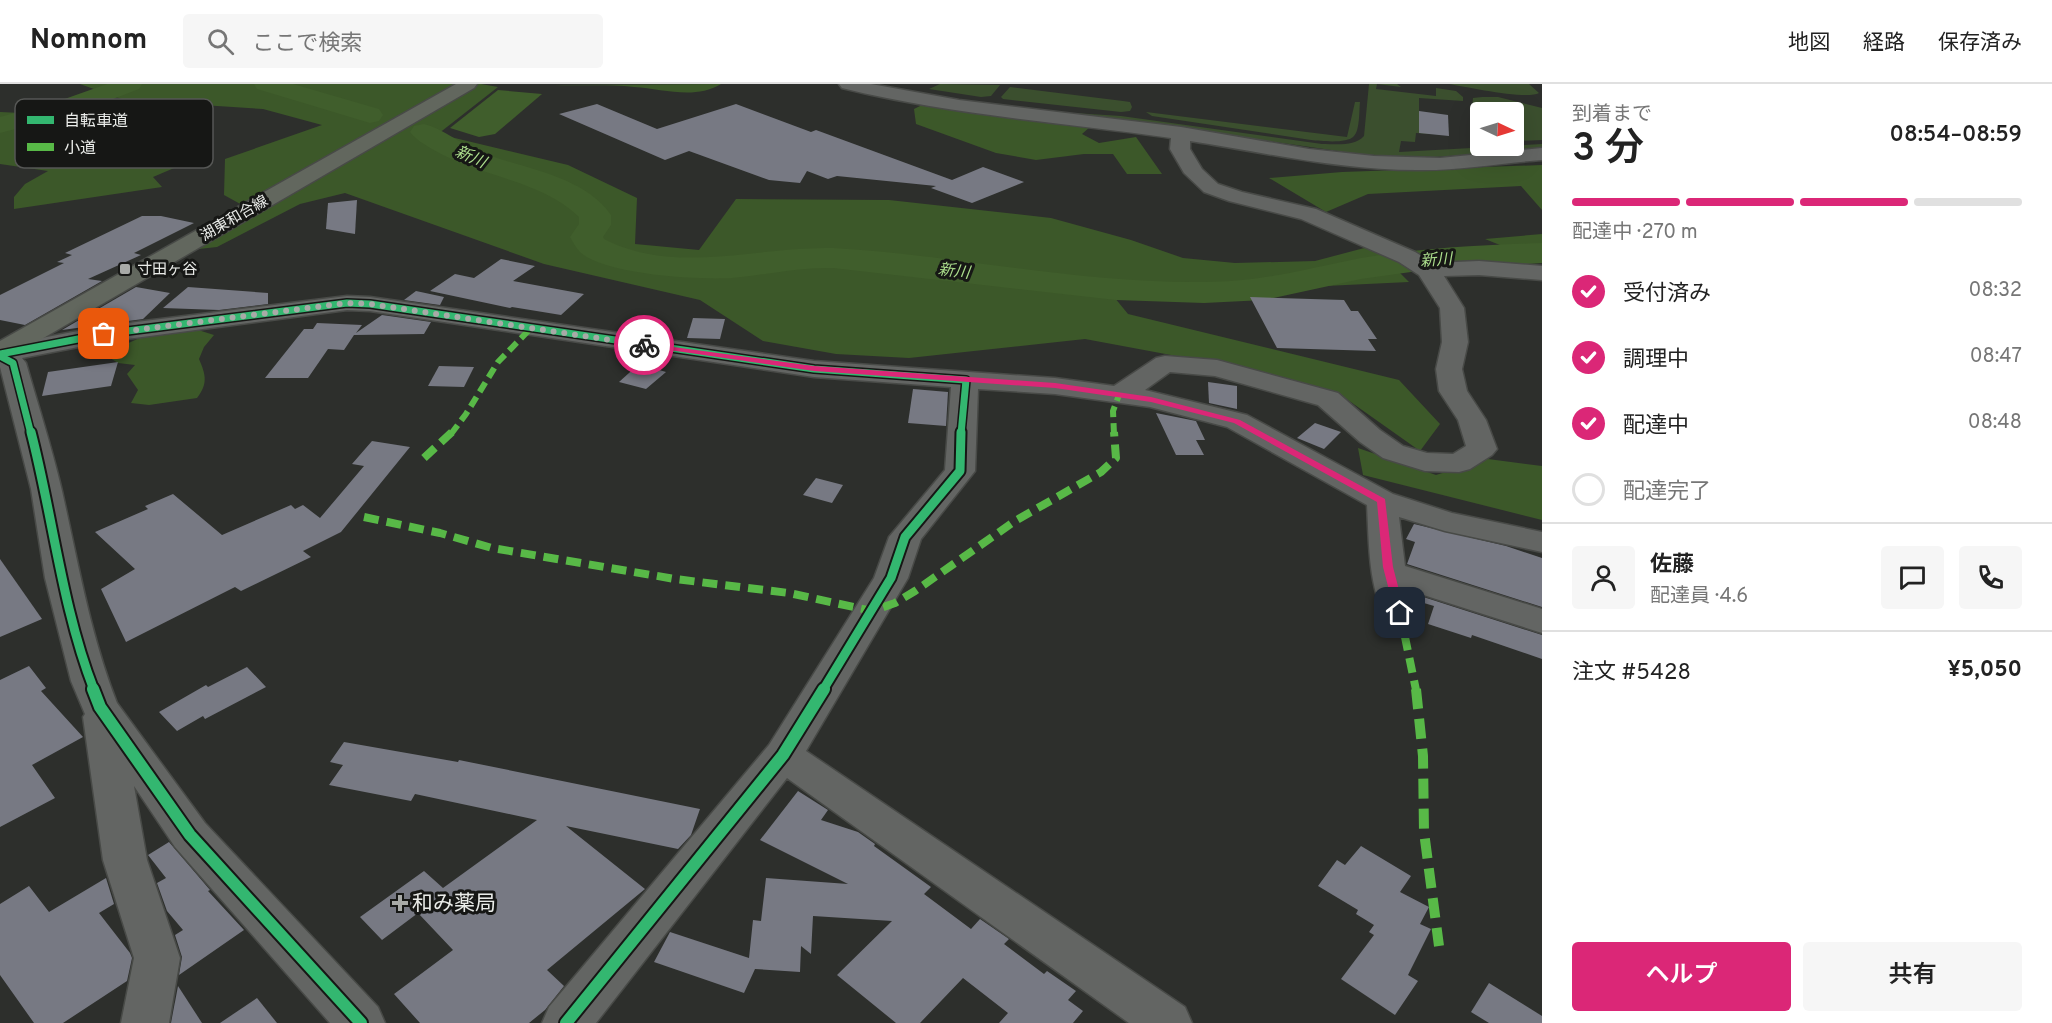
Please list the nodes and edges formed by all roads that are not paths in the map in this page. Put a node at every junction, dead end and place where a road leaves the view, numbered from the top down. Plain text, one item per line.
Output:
1 (468, 84) edge
2 (848, 84) edge
3 (1181, 134) junction
4 (1542, 154) edge
5 (1420, 265) junction
6 (1542, 273) edge
7 (0, 354) edge
8 (966, 380) junction
9 (1119, 395) junction
10 (1382, 501) junction
11 (1542, 542) edge
12 (1389, 572) junction
13 (1400, 613) dead end
14 (1542, 621) edge
15 (100, 706) junction
16 (783, 755) junction
17 (145, 1023) edge
18 (361, 1023) edge
19 (566, 1023) edge
20 (1168, 1023) edge

1 - 7 main road, 湖東和合線
2 - 3 street
3 - 4 street
3 - 5 street
5 - 6 street
5 - 9 street
7 - 8 street
7 - 15 street
8 - 9 street
8 - 16 street
9 - 10 street
10 - 11 street
10 - 12 street
12 - 13 street
12 - 14 street
15 - 17 street
15 - 18 street
16 - 19 street
16 - 20 street

